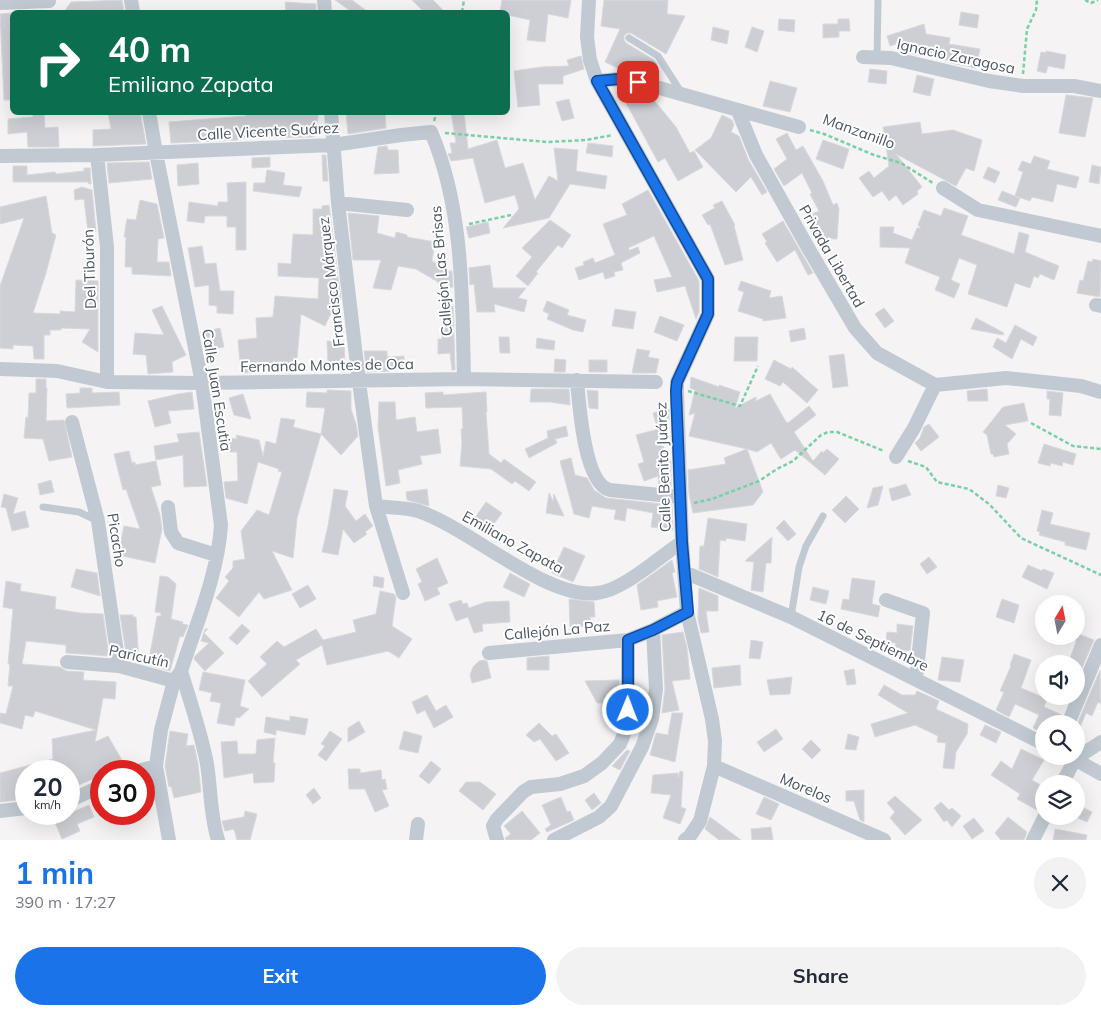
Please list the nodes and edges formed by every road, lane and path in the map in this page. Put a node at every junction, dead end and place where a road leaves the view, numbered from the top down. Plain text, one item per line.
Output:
1 (589, 0) edge
2 (878, 0) edge
3 (1037, 0) edge
4 (1085, 0) edge
5 (1098, 0) edge
6 (49, 1) dead end
7 (0, 3) edge
8 (628, 38) dead end
9 (870, 58) joint
10 (597, 81) junction
11 (1023, 86) junction
12 (1101, 91) edge
13 (685, 96) junction
14 (738, 111) junction
15 (150, 115) edge
16 (331, 115) edge
17 (800, 128) joint
18 (431, 132) junction
19 (626, 133) junction
20 (333, 145) junction
21 (156, 152) junction
22 (97, 155) junction
23 (0, 156) edge
24 (943, 188) joint
25 (338, 203) junction
26 (407, 210) dead end
27 (511, 214) dead end
28 (456, 226) junction
29 (1101, 236) edge
30 (758, 366) dead end
31 (0, 368) edge
32 (464, 379) junction
33 (577, 380) junction
34 (107, 382) junction
35 (359, 382) junction
36 (656, 382) dead end
37 (202, 383) junction
38 (935, 385) junction
39 (676, 391) junction
40 (1101, 392) edge
41 (72, 422) dead end
42 (1032, 423) dead end
43 (1101, 449) edge
44 (896, 457) junction
45 (680, 501) junction
46 (376, 506) junction
47 (43, 507) dead end
48 (168, 507) dead end
49 (823, 516) dead end
50 (98, 521) junction
51 (682, 542) junction
52 (216, 555) junction
53 (684, 572) junction
54 (1101, 575) edge
55 (403, 593) dead end
56 (886, 600) dead end
57 (688, 612) junction
58 (791, 617) junction
59 (653, 630) junction
60 (628, 640) junction
61 (1101, 645) edge
62 (489, 653) dead end
63 (67, 662) dead end
64 (119, 666) junction
65 (1085, 675) edge
66 (177, 676) junction
67 (916, 679) junction
68 (1035, 739) edge
69 (1101, 742) edge
70 (1085, 751) edge
71 (1085, 765) edge
72 (156, 766) joint
73 (714, 766) junction
74 (1101, 774) edge
75 (15, 809) edge
76 (0, 811) edge
77 (418, 824) dead end
78 (1040, 825) edge
79 (169, 840) edge
80 (218, 840) edge
81 (416, 840) edge
82 (497, 840) edge
83 (554, 840) edge
84 (685, 840) edge
85 (884, 840) edge
86 (1033, 840) edge

1 - 10 street, Calle Benito Juárez
2 - 9 lane
3 - 11 path
4 - 5 path
6 - 7 street
8 - 13 lane
9 - 11 street, Ignacio Zaragosa
10 - 13 street, Manzanillo
10 - 19 street, Calle Benito Juárez
11 - 12 street, Ignacio Zaragosa
13 - 14 street, Manzanillo
14 - 17 street, Manzanillo
14 - 38 street, Privada Libertad
15 - 21 street, Calle Juan Escutia
16 - 20 street, Francisco Márquez
17 - 24 path, Manzanillo
18 - 19 path
18 - 20 street, Calle Vicente Suárez
18 - 28 street, Callejón Las Brisas
19 - 39 street, Calle Benito Juárez
20 - 21 street, Calle Vicente Suárez
20 - 25 street, Francisco Márquez
21 - 22 street, Calle Vicente Suárez
21 - 37 street, Calle Juan Escutia
22 - 23 street, Calle Vicente Suárez
22 - 34 street, Del Tiburón
24 - 29 street
25 - 26 street
25 - 35 street, Francisco Márquez
27 - 28 path
28 - 32 street, Callejón Las Brisas
30 - 39 path
31 - 34 street, Fernando Montes de Oca
32 - 33 street, Fernando Montes de Oca
32 - 35 street, Fernando Montes de Oca
33 - 36 street, Fernando Montes de Oca
33 - 45 street
34 - 37 street, Fernando Montes de Oca
35 - 37 street, Fernando Montes de Oca
35 - 46 street, Francisco Márquez
37 - 52 street, Calle Juan Escutia
38 - 40 street
38 - 44 street
39 - 45 street, Calle Benito Juárez
41 - 50 street, Picacho
42 - 43 path
44 - 45 path
44 - 54 path
45 - 51 street, Calle Benito Juárez
46 - 51 street, Emiliano Zapata
46 - 55 street, Francisco Márquez
47 - 50 lane
48 - 52 street
49 - 58 lane
50 - 64 street, Picacho
51 - 53 street, Calle Benito Juárez
52 - 66 street, Calle Juan Escutia
53 - 57 street, Calle Benito Juárez
53 - 58 street, 16 de Septiembre
56 - 67 street
57 - 59 street
57 - 73 street, Calle Benito Juárez
58 - 67 street, 16 de Septiembre
59 - 60 street
59 - 83 street
60 - 62 street, Callejón La Paz
60 - 82 street
61 - 65 street
63 - 64 street, Paricutín
64 - 66 street, Paricutín
66 - 72 street, Calle Juan Escutia
66 - 80 street
67 - 68 street, 16 de Septiembre
69 - 70 street
71 - 74 street
72 - 79 street, Calle Juan Escutia
73 - 84 street, Calle Benito Juárez
73 - 85 street, Morelos
75 - 76 street
77 - 81 street
78 - 86 street

